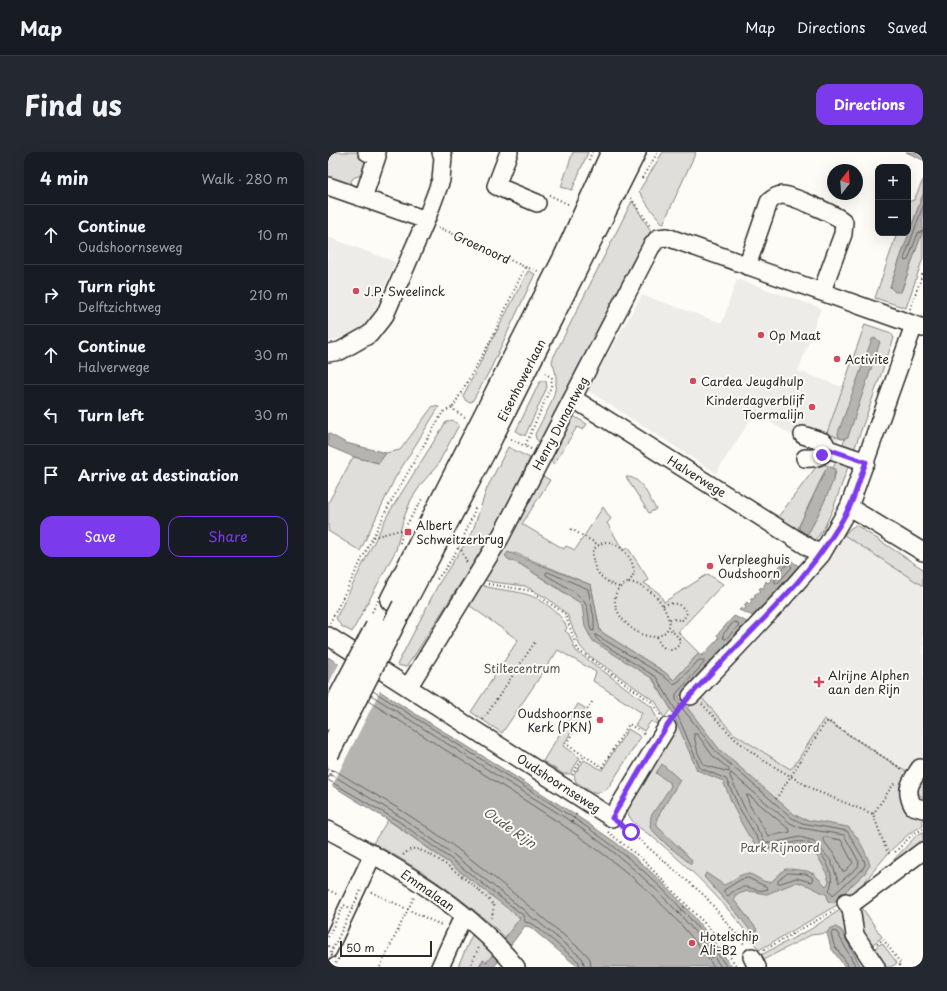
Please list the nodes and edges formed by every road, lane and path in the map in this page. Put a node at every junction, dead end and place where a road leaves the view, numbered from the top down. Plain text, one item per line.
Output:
1 (367, 152) edge
2 (442, 152) edge
3 (509, 152) edge
4 (612, 152) edge
5 (635, 152) edge
6 (328, 186) edge
7 (630, 195) dead end
8 (363, 198) junction
9 (537, 203) dead end
10 (426, 220) junction
11 (658, 238) junction
12 (747, 266) junction
13 (525, 267) junction
14 (538, 271) dead end
15 (923, 273) edge
16 (822, 291) junction
17 (914, 325) edge
18 (328, 354) edge
19 (539, 369) dead end
20 (574, 399) junction
21 (452, 407) junction
22 (465, 417) dead end
23 (803, 435) dead end
24 (511, 439) dead end
25 (525, 446) junction
26 (828, 449) junction
27 (543, 455) junction
28 (805, 458) dead end
29 (866, 462) junction
30 (849, 508) junction
31 (404, 529) dead end
32 (571, 529) dead end
33 (373, 538) junction
34 (599, 545) junction
35 (923, 552) edge
36 (821, 555) junction
37 (474, 580) junction
38 (629, 582) junction
39 (620, 587) junction
40 (397, 603) junction
41 (663, 606) junction
42 (669, 619) junction
43 (328, 627) edge
44 (668, 628) junction
45 (328, 636) edge
46 (657, 637) junction
47 (535, 642) dead end
48 (409, 686) junction
49 (692, 694) junction
50 (592, 702) dead end
51 (328, 719) edge
52 (667, 727) junction
53 (476, 731) junction
54 (658, 742) junction
55 (584, 756) junction
56 (331, 759) edge
57 (920, 772) edge
58 (900, 774) dead end
59 (792, 775) junction
60 (328, 778) edge
61 (897, 779) dead end
62 (565, 786) junction
63 (776, 798) dead end
64 (571, 808) dead end
65 (923, 808) edge
66 (578, 812) junction
67 (873, 814) junction
68 (583, 816) dead end
69 (572, 822) dead end
70 (609, 825) junction
71 (328, 830) edge
72 (923, 851) edge
73 (373, 854) junction
74 (891, 856) dead end
75 (401, 858) dead end
76 (420, 883) junction
77 (362, 888) dead end
78 (374, 893) dead end
79 (686, 905) junction
80 (352, 909) junction
81 (408, 909) junction
82 (678, 912) dead end
83 (468, 919) junction
84 (438, 923) dead end
85 (489, 934) junction
86 (328, 937) edge
87 (328, 946) edge
88 (723, 947) junction
89 (331, 949) edge
90 (866, 952) junction
91 (711, 957) dead end
92 (755, 962) edge
93 (512, 963) edge
94 (334, 967) edge
95 (380, 967) edge
96 (440, 967) edge
97 (470, 967) edge
98 (738, 967) edge
99 (876, 967) edge
100 (897, 967) edge

1 - 8 street
2 - 10 street
3 - 9 street
4 - 40 main road, Eisenhowerlaan
5 - 40 main road, Eisenhowerlaan
6 - 8 street
7 - 11 path
8 - 10 street
10 - 13 path, Groenoord
10 - 18 street
11 - 12 street
11 - 20 street, Henry Dunantweg
12 - 16 street
12 - 16 street
13 - 14 path, Groenoord
13 - 21 path
15 - 17 path
16 - 17 street
17 - 29 street
19 - 25 path
20 - 27 street, Henry Dunantweg
20 - 36 street, Halverwege
21 - 22 path
21 - 33 path
23 - 26 street
24 - 25 path
25 - 27 path
26 - 28 street
26 - 29 street
27 - 37 street, Henry Dunantweg
29 - 30 street
30 - 35 street
30 - 36 street
31 - 33 path
32 - 34 path
33 - 43 path
34 - 38 path
34 - 39 path
36 - 49 street
37 - 48 street, Henry Dunantweg
37 - 52 path
38 - 39 path
38 - 41 path
39 - 46 path
40 - 51 main road, bridge
40 - 56 main road, bridge
41 - 42 path
41 - 42 path
42 - 44 path
44 - 46 path
44 - 46 path
45 - 48 street, Oudshoornseweg
47 - 53 path
48 - 53 street, Oudshoornseweg
49 - 52 path
49 - 59 path
50 - 55 path
52 - 54 street
53 - 62 street, Oudshoornseweg
54 - 55 path
54 - 70 street
55 - 62 path
56 - 60 path
57 - 65 street
58 - 59 path
59 - 63 path
59 - 67 path
61 - 67 path
62 - 70 street, Oudshoornseweg
64 - 66 path
66 - 68 path
66 - 69 path
67 - 74 path
70 - 79 path
70 - 92 path, Oudshoornseweg
71 - 73 street, Emmalaan
72 - 90 street
73 - 76 street, Emmalaan
73 - 89 street
75 - 85 path
76 - 81 path
76 - 83 street, Emmalaan
77 - 80 path, bridge
78 - 81 path
79 - 82 path
79 - 88 path
80 - 86 path, bridge
80 - 89 path, bridge
81 - 84 path
81 - 95 path
83 - 85 street, Emmalaan
83 - 96 street
85 - 93 street, Emmalaan
85 - 97 path
87 - 89 path, bridge
88 - 91 path
88 - 98 path
89 - 94 path, bridge
90 - 99 street
90 - 100 path

